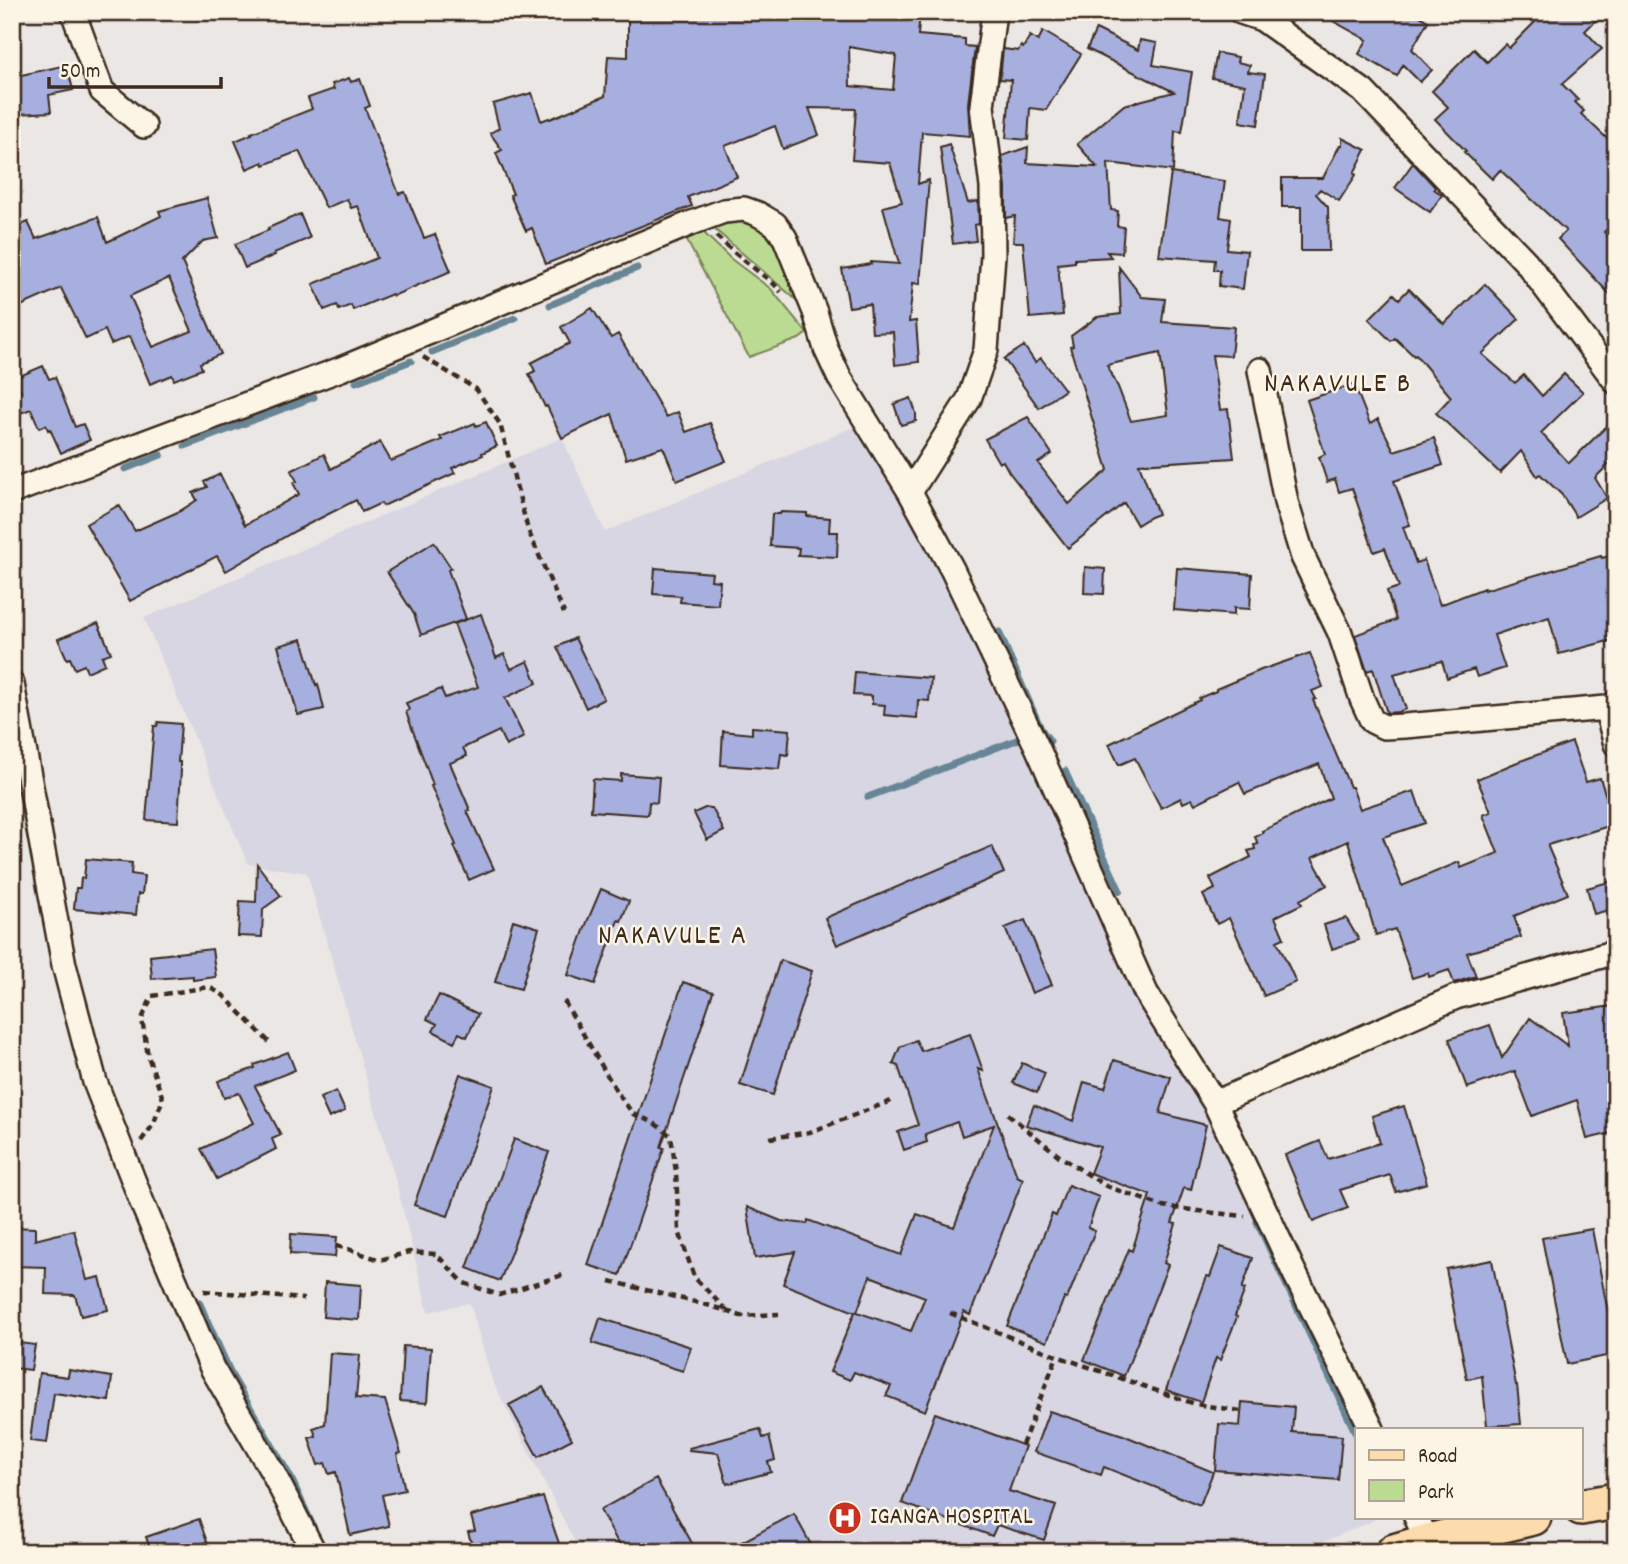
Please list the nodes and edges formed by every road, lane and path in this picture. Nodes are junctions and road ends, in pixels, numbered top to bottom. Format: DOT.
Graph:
graph roads {
  1 [pos="74,12"];
  2 [pos="994,12"];
  3 [pos="1256,15"];
  4 [pos="144,126"];
  5 [pos="689,224"];
  6 [pos="783,294"];
  7 [pos="400,345"];
  8 [pos="1260,370"];
  9 [pos="1616,382"];
  10 [pos="12,492"];
  11 [pos="910,492"];
  12 [pos="564,613"];
  13 [pos="12,684"];
  14 [pos="1611,706"];
  15 [pos="1616,744"];
  16 [pos="1616,952"];
  17 [pos="564,1001"];
  18 [pos="270,1043"];
  19 [pos="894,1100"];
  20 [pos="1215,1103"];
  21 [pos="1008,1114"];
  22 [pos="770,1138"];
  23 [pos="126,1161"];
  24 [pos="1267,1214"];
  25 [pos="336,1246"];
  26 [pos="563,1275"];
  27 [pos="610,1281"];
  28 [pos="178,1289"];
  29 [pos="304,1298"];
  30 [pos="727,1312"];
  31 [pos="950,1313"];
  32 [pos="779,1314"];
  33 [pos="1057,1356"];
  34 [pos="1241,1411"];
  35 [pos="1372,1428"];
  36 [pos="1022,1445"];
  37 [pos="1616,1501"];
  38 [pos="1582,1507"];
  39 [pos="1524,1518"];
  40 [pos="1422,1529"];
  41 [pos="314,1552"];
  42 [pos="1394,1552"];
  1 -- 4 [label="street"];
  2 -- 11 [label="street"];
  3 -- 9 [label="street"];
  5 -- 6 [label="path"];
  5 -- 7 [label="street"];
  5 -- 11 [label="street"];
  7 -- 10 [label="street"];
  7 -- 12 [label="path"];
  8 -- 14 [label="street"];
  11 -- 20 [label="street"];
  13 -- 23 [label="street"];
  14 -- 15 [label="street"];
  16 -- 20 [label="street"];
  17 -- 30 [label="path"];
  18 -- 23 [label="path"];
  19 -- 22 [label="path"];
  20 -- 24 [label="street"];
  21 -- 24 [label="path"];
  23 -- 28 [label="street"];
  24 -- 35 [label="street"];
  25 -- 26 [label="path"];
  27 -- 30 [label="path"];
  28 -- 29 [label="path"];
  28 -- 41 [label="street"];
  30 -- 32 [label="path"];
  31 -- 33 [label="path"];
  33 -- 34 [label="path"];
  33 -- 36 [label="path"];
  37 -- 38 [label="main road"];
  39 -- 40 [label="main road"];
  40 -- 42 [label="main road"];
}
